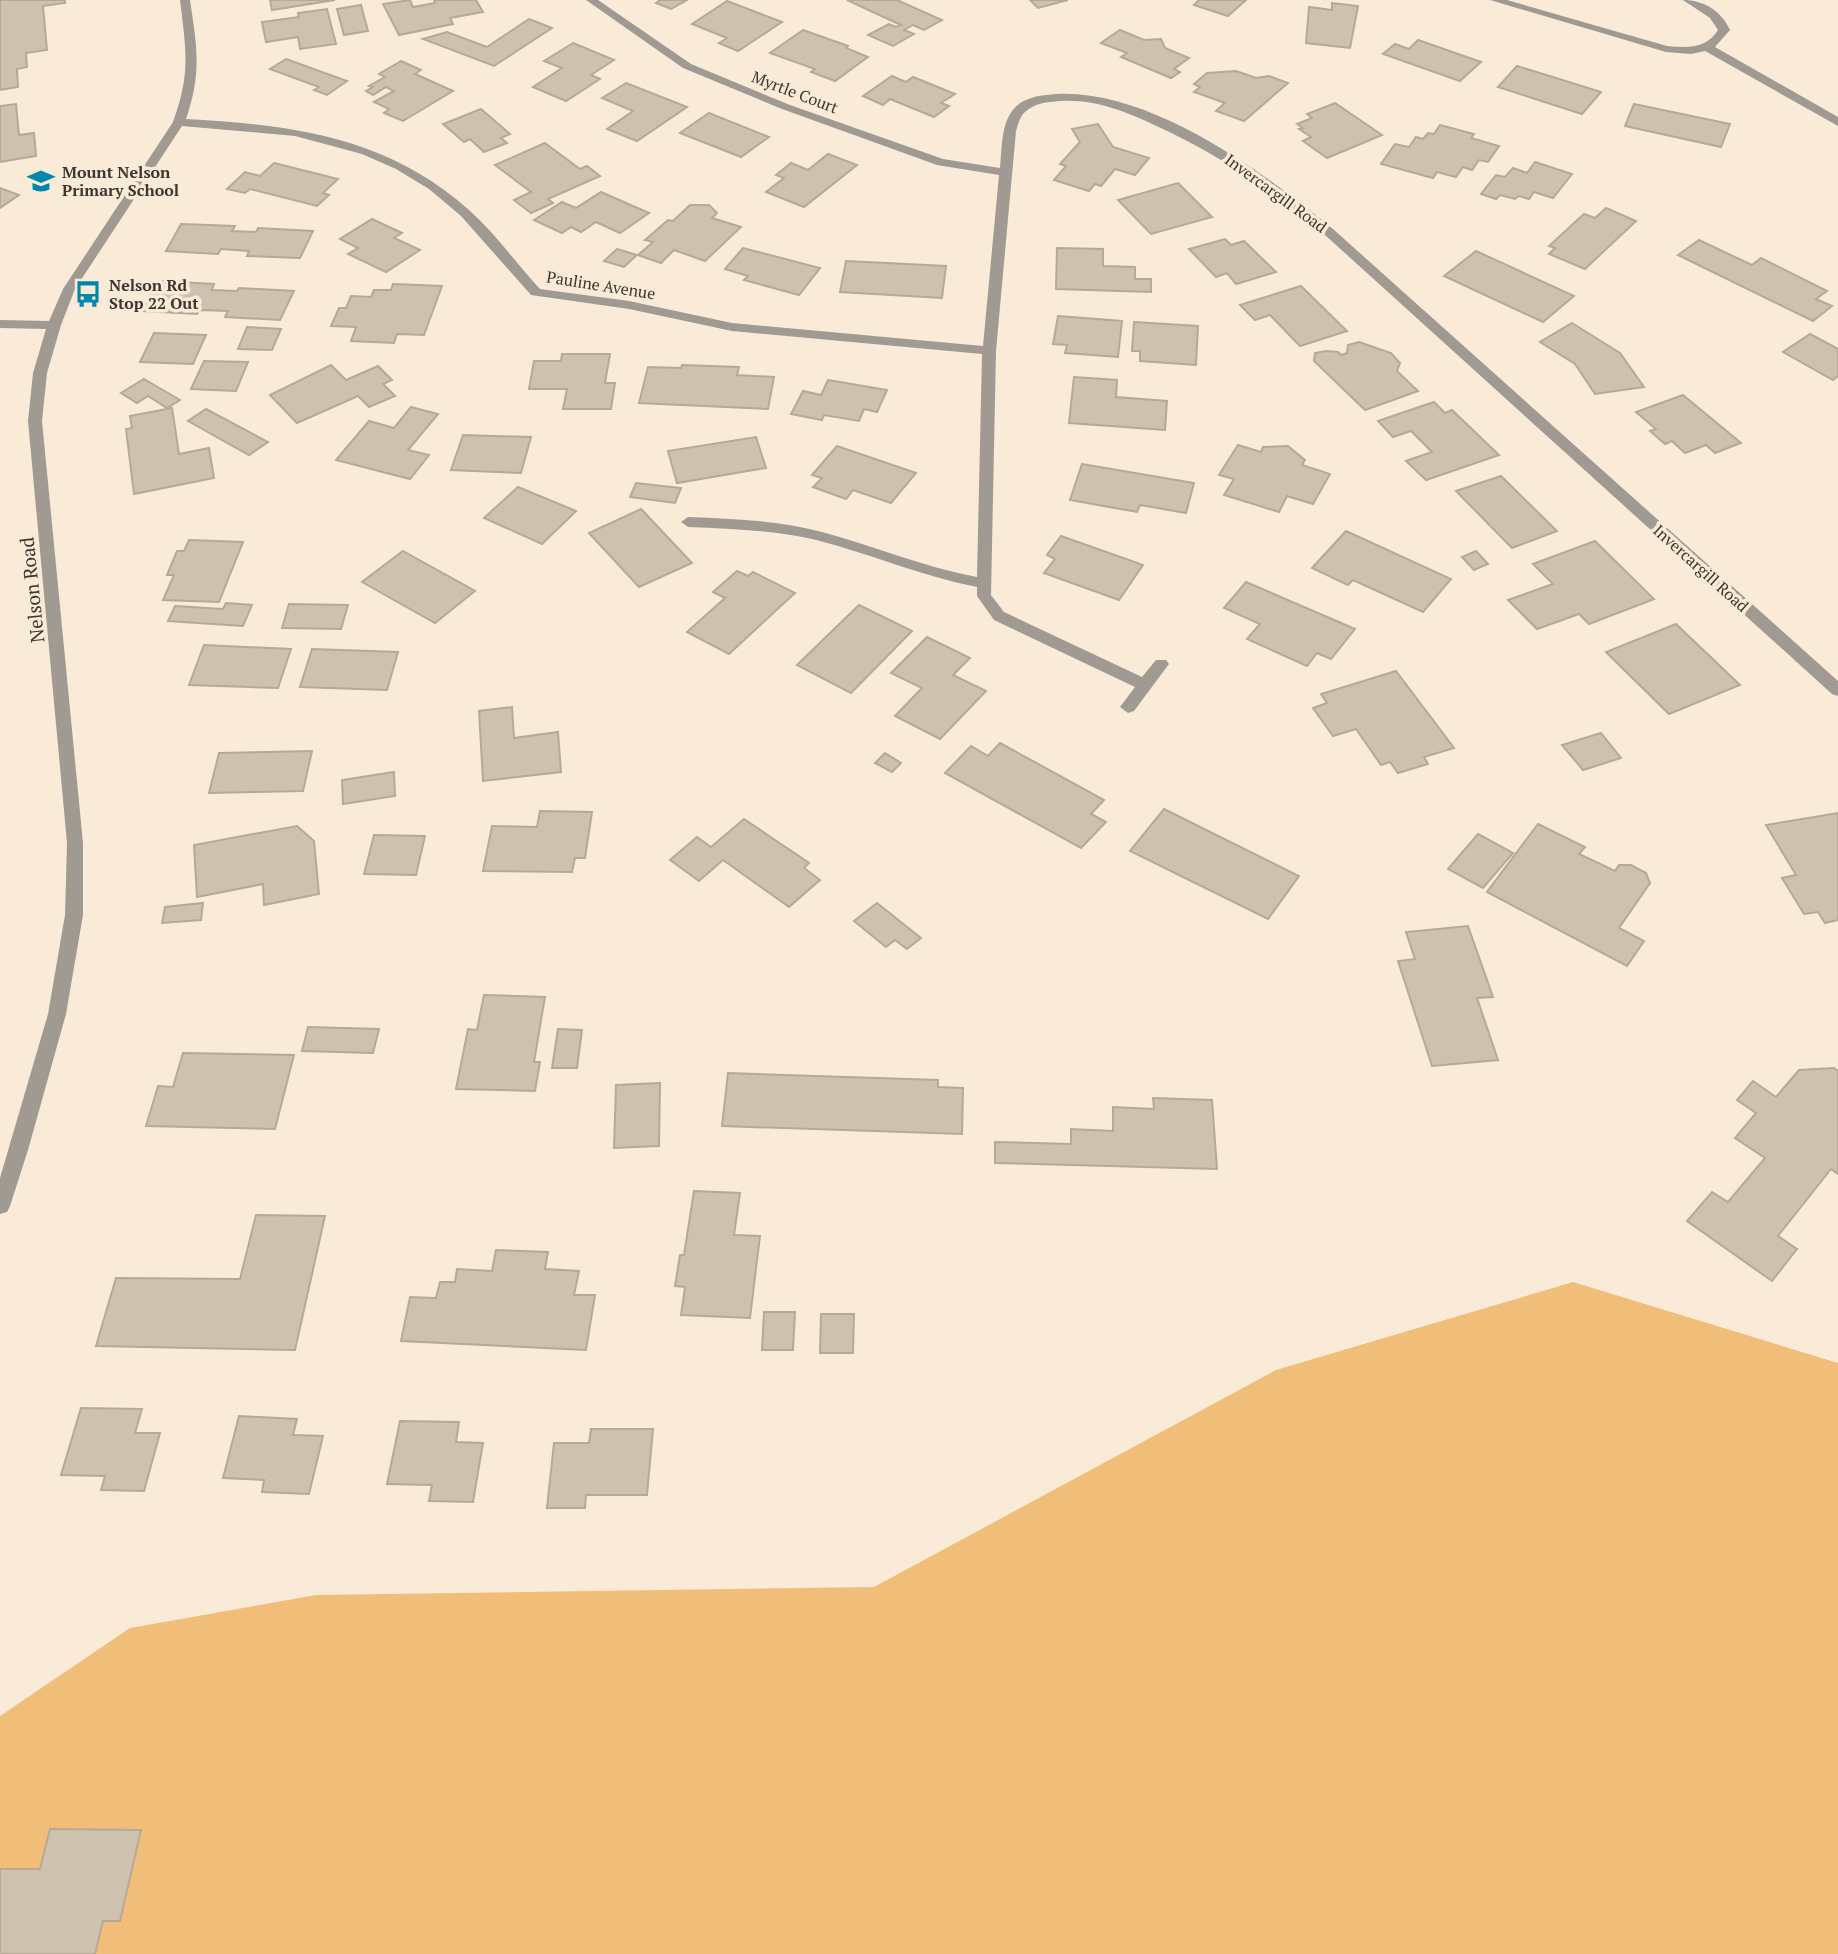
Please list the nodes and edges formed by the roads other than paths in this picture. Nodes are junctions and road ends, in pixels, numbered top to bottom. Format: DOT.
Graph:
graph roads {
  1 [pos="185,0"];
  2 [pos="591,0"];
  3 [pos="1494,0"];
  4 [pos="1688,0"];
  5 [pos="1708,48"];
  6 [pos="178,122"];
  7 [pos="1838,122"];
  8 [pos="1005,172"];
  9 [pos="0,324"];
  10 [pos="54,325"];
  11 [pos="989,351"];
  12 [pos="688,522"];
  13 [pos="984,583"];
  14 [pos="1161,664"];
  15 [pos="1145,685"];
  16 [pos="1838,690"];
  17 [pos="1128,707"];
  18 [pos="10,1151"];
  19 [pos="0,1206"];
  1 -- 6 [label="street, Nelson Road"];
  2 -- 8 [label="street, Myrtle Court"];
  3 -- 5 [label="street"];
  4 -- 5 [label="street"];
  5 -- 7 [label="street"];
  6 -- 10 [label="street, Nelson Road"];
  6 -- 11 [label="street, Pauline Avenue"];
  8 -- 11 [label="street, Invercargill Road"];
  8 -- 16 [label="street, Invercargill Road"];
  9 -- 10 [label="street"];
  10 -- 18 [label="street, Nelson Road"];
  11 -- 13 [label="street, Invercargill Road"];
  12 -- 13 [label="street"];
  13 -- 15 [label="street, Invercargill Road"];
  14 -- 15 [label="street"];
  15 -- 17 [label="street"];
  18 -- 19 [label="street, Nelson Road"];
}
